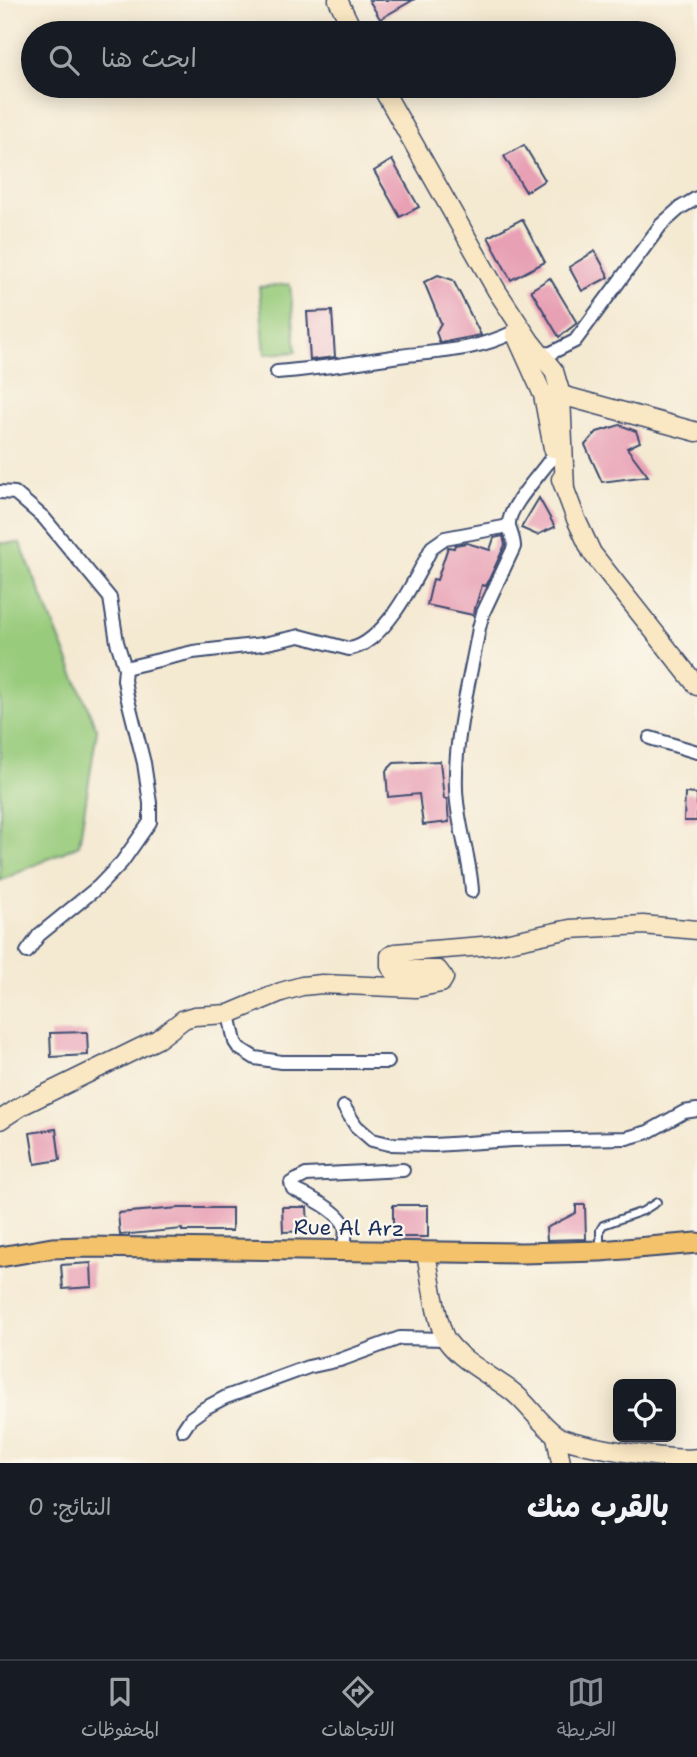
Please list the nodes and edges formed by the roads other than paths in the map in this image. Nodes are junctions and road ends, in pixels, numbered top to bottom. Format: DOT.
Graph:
graph roads {
  1 [pos="338,0"];
  2 [pos="348,21"];
  3 [pos="388,98"];
  4 [pos="697,198"];
  5 [pos="497,291"];
  6 [pos="514,332"];
  7 [pos="540,354"];
  8 [pos="277,372"];
  9 [pos="554,372"];
  10 [pos="534,374"];
  11 [pos="552,395"];
  12 [pos="678,426"];
  13 [pos="697,432"];
  14 [pos="554,454"];
  15 [pos="565,490"];
  16 [pos="0,492"];
  17 [pos="509,526"];
  18 [pos="125,668"];
  19 [pos="697,685"];
  20 [pos="650,738"];
  21 [pos="697,752"];
  22 [pos="472,891"];
  23 [pos="697,930"];
  24 [pos="27,952"];
  25 [pos="229,1014"];
  26 [pos="388,1062"];
  27 [pos="344,1107"];
  28 [pos="697,1111"];
  29 [pos="0,1120"];
  30 [pos="403,1170"];
  31 [pos="657,1202"];
  32 [pos="697,1243"];
  33 [pos="343,1251"];
  34 [pos="600,1251"];
  35 [pos="426,1253"];
  36 [pos="0,1257"];
  37 [pos="446,1339"];
  38 [pos="183,1430"];
  39 [pos="556,1436"];
  40 [pos="695,1460"];
  41 [pos="561,1463"];
  1 -- 2 [label="street"];
  3 -- 5 [label="street"];
  4 -- 7 [label="street"];
  5 -- 6 [label="street"];
  5 -- 7 [label="street"];
  6 -- 8 [label="street"];
  6 -- 10 [label="street"];
  7 -- 9 [label="street"];
  9 -- 10 [label="street"];
  9 -- 11 [label="street"];
  9 -- 12 [label="street"];
  10 -- 11 [label="street"];
  11 -- 12 [label="street"];
  11 -- 14 [label="street"];
  11 -- 15 [label="street"];
  12 -- 13 [label="street"];
  14 -- 15 [label="street"];
  14 -- 17 [label="street"];
  15 -- 19 [label="street"];
  16 -- 18 [label="street"];
  17 -- 18 [label="street"];
  17 -- 22 [label="street"];
  18 -- 24 [label="street"];
  20 -- 21 [label="street"];
  23 -- 25 [label="street"];
  25 -- 26 [label="street"];
  25 -- 29 [label="street"];
  27 -- 28 [label="street"];
  30 -- 33 [label="street"];
  31 -- 34 [label="lane"];
  32 -- 34 [label="main road, Rue Al Arz"];
  33 -- 35 [label="main road, Rue Al Arz"];
  33 -- 36 [label="main road, Rue Al Arz"];
  34 -- 35 [label="main road, Rue Al Arz"];
  35 -- 37 [label="street"];
  37 -- 38 [label="street"];
  37 -- 39 [label="street"];
  39 -- 40 [label="street"];
  39 -- 41 [label="street"];
}
